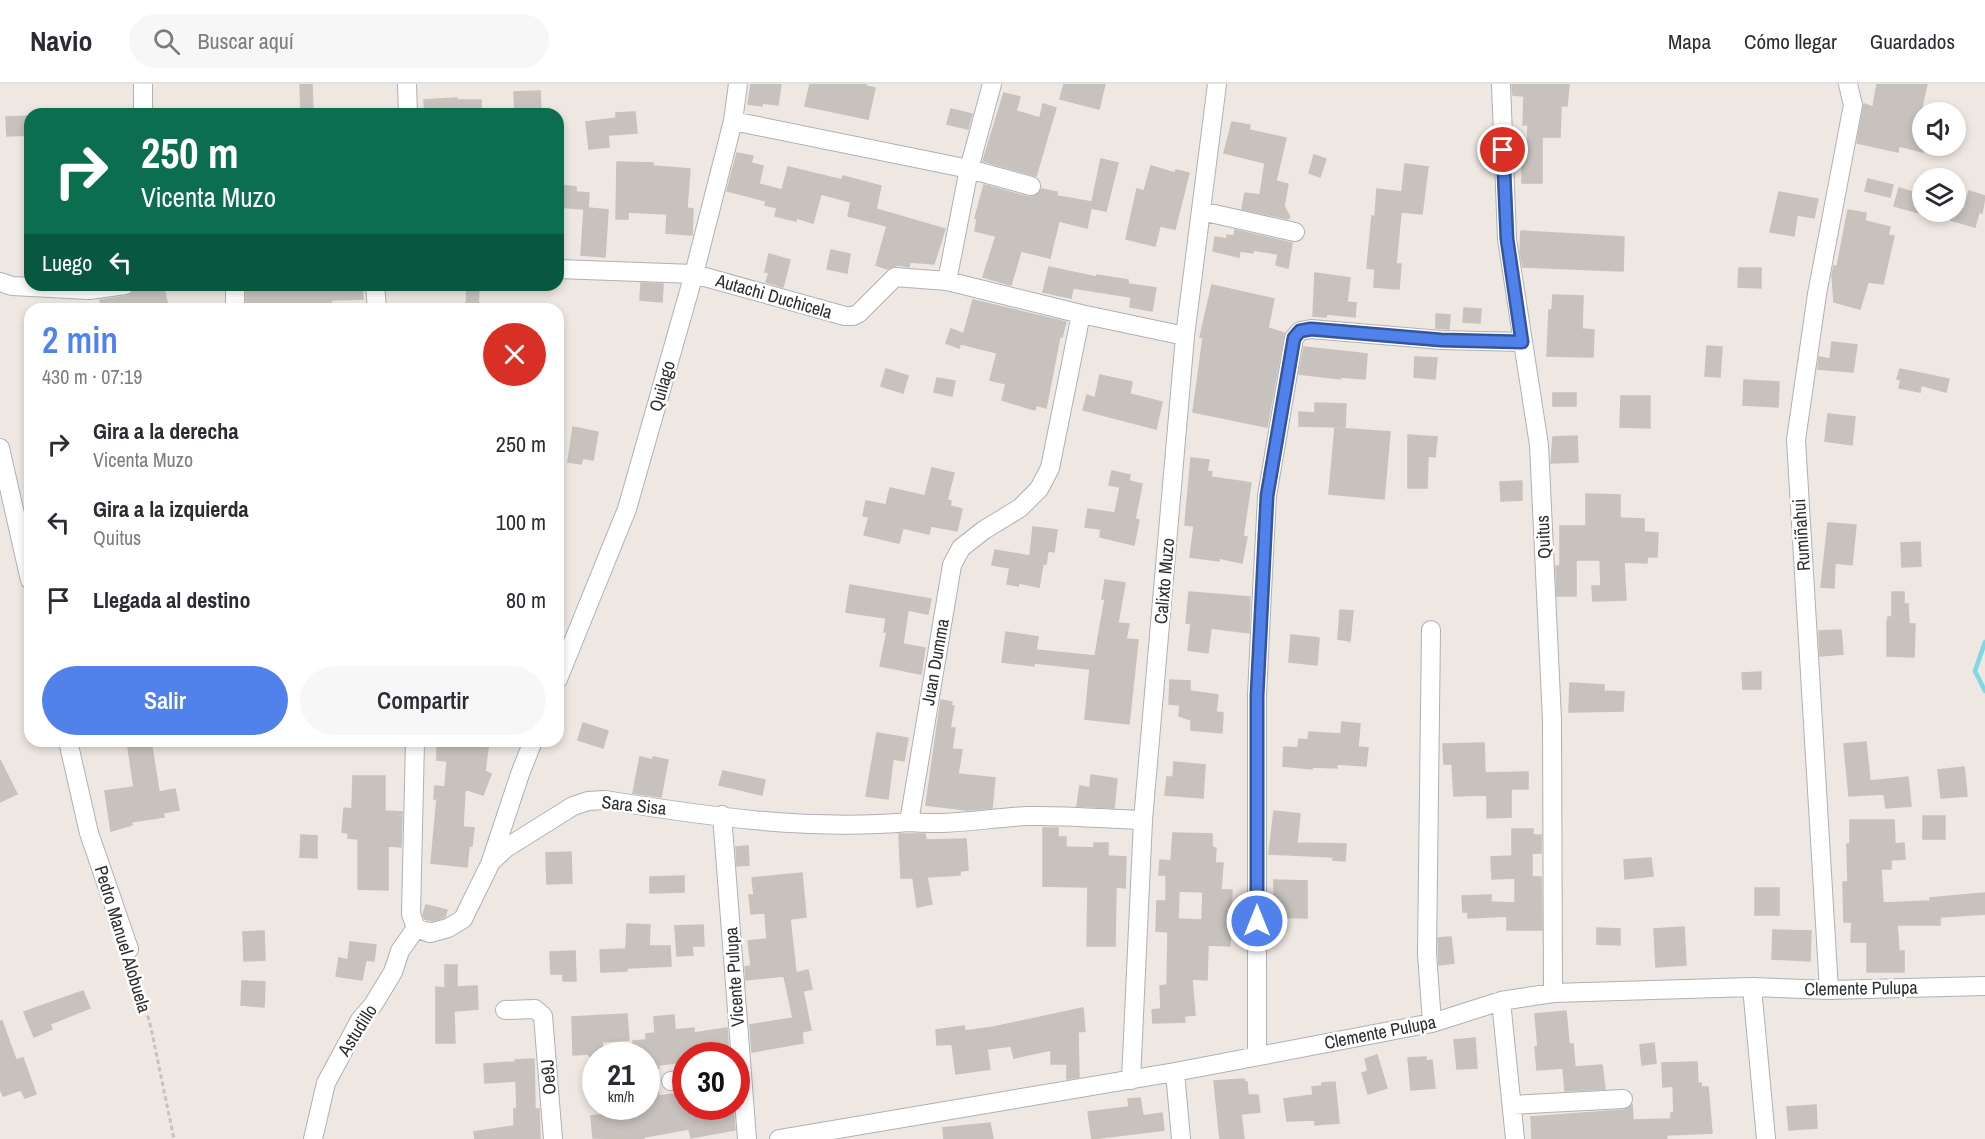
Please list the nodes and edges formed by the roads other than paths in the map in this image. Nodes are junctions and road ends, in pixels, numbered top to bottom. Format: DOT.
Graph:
graph roads {
  1 [pos="143,84"];
  2 [pos="407,84"];
  3 [pos="738,84"];
  4 [pos="992,84"];
  5 [pos="1217,84"];
  6 [pos="1501,84"];
  7 [pos="1848,84"];
  8 [pos="143,108"];
  9 [pos="408,108"];
  10 [pos="733,121"];
  11 [pos="969,169"];
  12 [pos="1030,186"];
  13 [pos="1201,211"];
  14 [pos="1295,232"];
  15 [pos="564,269"];
  16 [pos="694,274"];
  17 [pos="947,281"];
  18 [pos="0,282"];
  19 [pos="24,287"];
  20 [pos="1081,314"];
  21 [pos="1185,336"];
  22 [pos="1522,342"];
  23 [pos="0,448"];
  24 [pos="24,554"];
  25 [pos="1431,630"];
  26 [pos="564,664"];
  27 [pos="69,747"];
  28 [pos="416,747"];
  29 [pos="531,747"];
  30 [pos="722,816"];
  31 [pos="1143,820"];
  32 [pos="909,822"];
  33 [pos="490,862"];
  34 [pos="416,928"];
  35 [pos="129,949"];
  36 [pos="1985,986"];
  37 [pos="1752,987"];
  38 [pos="1829,990"];
  39 [pos="1553,993"];
  40 [pos="1501,1001"];
  41 [pos="506,1010"];
  42 [pos="1432,1023"];
  43 [pos="737,1042"];
  44 [pos="1257,1056"];
  45 [pos="1175,1072"];
  46 [pos="1131,1080"];
  47 [pos="1623,1099"];
  48 [pos="1512,1105"];
  49 [pos="745,1120"];
  50 [pos="824,1135"];
  51 [pos="313,1139"];
  52 [pos="553,1139"];
  53 [pos="747,1139"];
  54 [pos="779,1139"];
  55 [pos="1181,1139"];
  56 [pos="1515,1139"];
  57 [pos="1766,1139"];
  1 -- 8 [label="street"];
  2 -- 9 [label="street"];
  3 -- 10 [label="street, Quilago"];
  4 -- 11 [label="street"];
  5 -- 13 [label="street, Calixto Muzo"];
  6 -- 22 [label="street, Quitus"];
  7 -- 38 [label="street, Rumiñahui"];
  10 -- 11 [label="street"];
  10 -- 16 [label="street, Quilago"];
  11 -- 12 [label="street"];
  11 -- 17 [label="street"];
  13 -- 14 [label="street"];
  13 -- 21 [label="street, Calixto Muzo"];
  15 -- 16 [label="street, Autachi Duchicela"];
  16 -- 17 [label="street, Autachi Duchicela"];
  16 -- 26 [label="street, Quilago"];
  17 -- 20 [label="street, Autachi Duchicela"];
  18 -- 19 [label="street"];
  20 -- 21 [label="street, Autachi Duchicela"];
  20 -- 32 [label="street, Juan Dumma"];
  21 -- 31 [label="street, Calixto Muzo"];
  22 -- 39 [label="street, Quitus"];
  22 -- 44 [label="street"];
  23 -- 24 [label="street"];
  25 -- 42 [label="street"];
  27 -- 35 [label="street, Pedro Manuel Alobuela"];
  28 -- 34 [label="street"];
  29 -- 33 [label="street"];
  30 -- 32 [label="street, Sara Sisa"];
  30 -- 33 [label="street, Sara Sisa"];
  30 -- 43 [label="street, Vicente Pulupa"];
  31 -- 32 [label="street"];
  31 -- 46 [label="street, Calixto Muzo"];
  33 -- 34 [label="street, Sara Sisa"];
  34 -- 51 [label="street, Astudillo"];
  36 -- 38 [label="street, Clemente Pulupa"];
  37 -- 38 [label="street, Clemente Pulupa"];
  37 -- 39 [label="street, Clemente Pulupa"];
  37 -- 57 [label="street"];
  39 -- 40 [label="street, Clemente Pulupa"];
  40 -- 42 [label="street, Clemente Pulupa"];
  40 -- 48 [label="street"];
  41 -- 52 [label="street, Oe9J"];
  42 -- 44 [label="street, Clemente Pulupa"];
  44 -- 45 [label="street, Clemente Pulupa"];
  45 -- 46 [label="street, Clemente Pulupa"];
  45 -- 55 [label="street"];
  46 -- 50 [label="street, Clemente Pulupa"];
  47 -- 48 [label="street"];
  48 -- 56 [label="street"];
  49 -- 53 [label="street, Vicente Pulupa"];
  50 -- 54 [label="street, Clemente Pulupa"];
}
